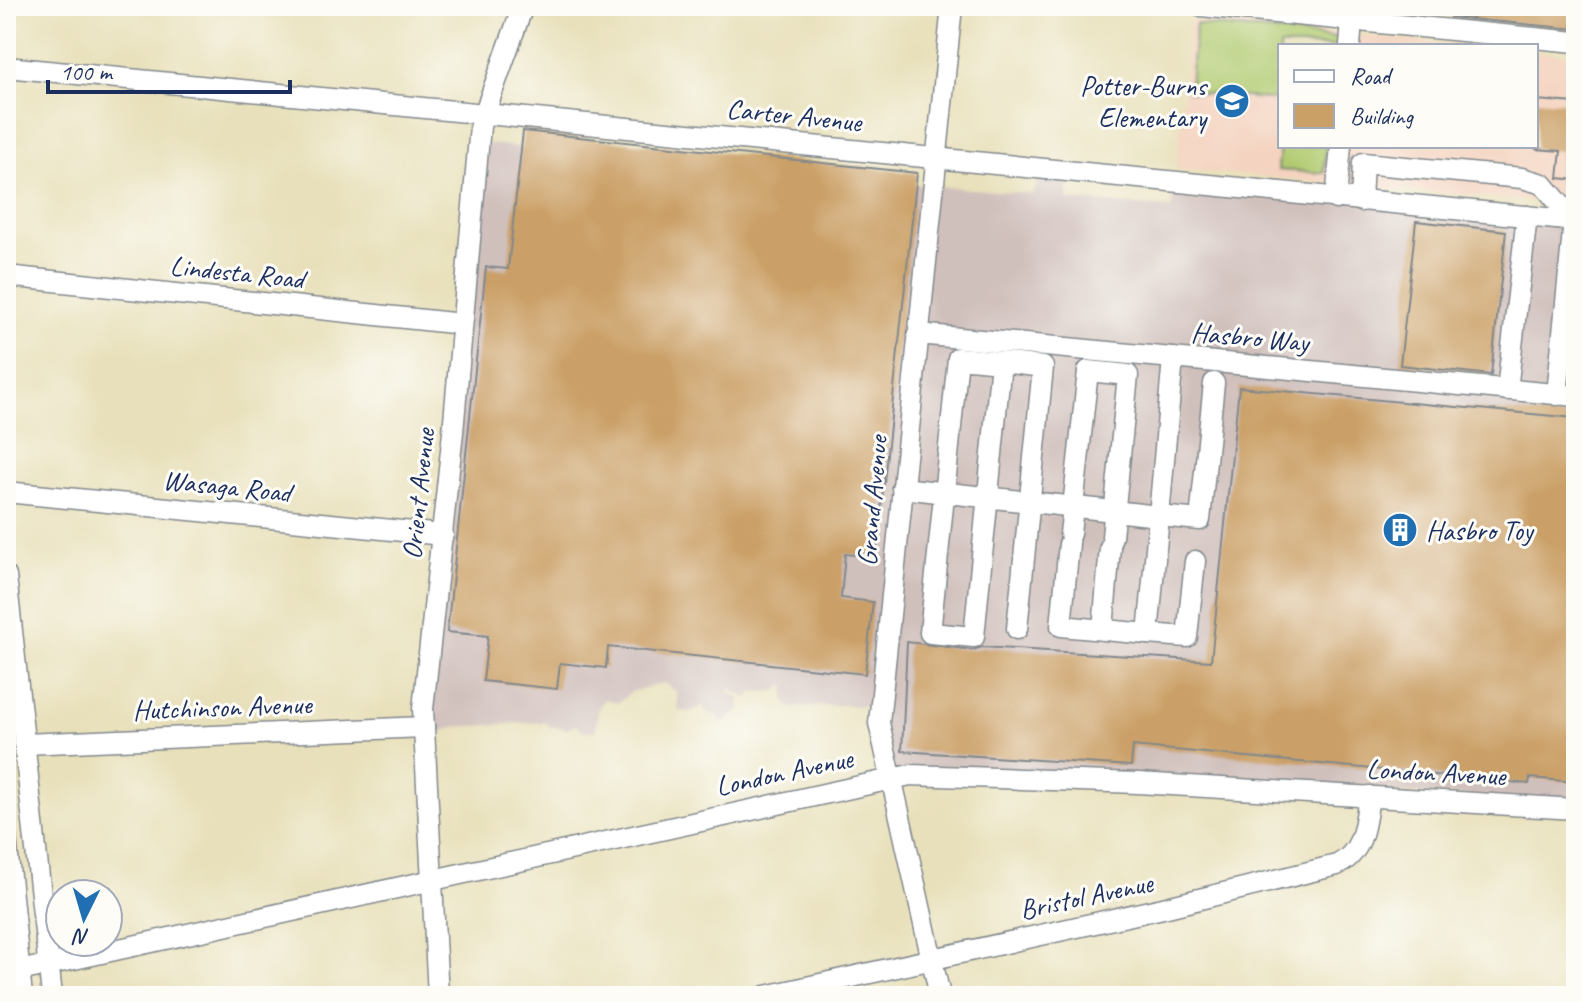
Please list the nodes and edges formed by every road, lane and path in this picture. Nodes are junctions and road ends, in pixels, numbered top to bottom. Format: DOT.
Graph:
graph roads {
  1 [pos="523,6"];
  2 [pos="952,6"];
  3 [pos="1201,6"];
  4 [pos="1352,21"];
  5 [pos="1576,42"];
  6 [pos="1350,44"];
  7 [pos="6,67"];
  8 [pos="484,113"];
  9 [pos="1341,148"];
  10 [pos="935,157"];
  11 [pos="1336,199"];
  12 [pos="1361,201"];
  13 [pos="1527,216"];
  14 [pos="1575,221"];
  15 [pos="6,276"];
  16 [pos="462,324"];
  17 [pos="918,334"];
  18 [pos="1173,358"];
  19 [pos="1001,362"];
  20 [pos="1214,383"];
  21 [pos="1507,390"];
  22 [pos="1567,396"];
  23 [pos="902,488"];
  24 [pos="6,492"];
  25 [pos="945,493"];
  26 [pos="986,498"];
  27 [pos="1029,503"];
  28 [pos="1072,508"];
  29 [pos="1114,512"];
  30 [pos="1159,516"];
  31 [pos="443,535"];
  32 [pos="1195,561"];
  33 [pos="6,576"];
  34 [pos="1017,629"];
  35 [pos="1103,629"];
  36 [pos="1148,634"];
  37 [pos="424,727"];
  38 [pos="24,744"];
  39 [pos="891,777"];
  40 [pos="1369,796"];
  41 [pos="1576,809"];
  42 [pos="6,837"];
  43 [pos="431,879"];
  44 [pos="932,959"];
  45 [pos="49,965"];
  46 [pos="12,973"];
  47 [pos="22,996"];
  48 [pos="52,996"];
  49 [pos="438,996"];
  50 [pos="766,996"];
  51 [pos="940,996"];
  1 -- 8 [label="street, Orient Avenue"];
  2 -- 10 [label="street, Grand Avenue"];
  3 -- 4 [label="street"];
  4 -- 5 [label="street"];
  4 -- 6 [label="street"];
  7 -- 8 [label="street, Carter Avenue"];
  8 -- 10 [label="street, Carter Avenue"];
  8 -- 16 [label="street, Orient Avenue"];
  9 -- 11 [label="street"];
  10 -- 11 [label="street, Carter Avenue"];
  10 -- 17 [label="street, Grand Avenue"];
  11 -- 12 [label="street, Carter Avenue"];
  12 -- 13 [label="street, Carter Avenue"];
  12 -- 14 [label="street"];
  13 -- 14 [label="street, Carter Avenue"];
  13 -- 21 [label="street"];
  14 -- 22 [label="street"];
  15 -- 16 [label="street, Lindesta Road"];
  16 -- 31 [label="street, Orient Avenue"];
  17 -- 18 [label="street, Hasbro Way"];
  17 -- 23 [label="street, Grand Avenue"];
  18 -- 21 [label="street, Hasbro Way"];
  18 -- 30 [label="street"];
  19 -- 25 [label="street"];
  19 -- 26 [label="street"];
  19 -- 27 [label="street"];
  20 -- 30 [label="street"];
  21 -- 22 [label="street, Hasbro Way"];
  23 -- 25 [label="street"];
  23 -- 39 [label="street, Grand Avenue"];
  24 -- 31 [label="street, Wasaga Road"];
  25 -- 26 [label="street"];
  25 -- 26 [label="street"];
  26 -- 27 [label="street"];
  27 -- 28 [label="street"];
  27 -- 34 [label="street"];
  28 -- 29 [label="street"];
  28 -- 29 [label="street"];
  28 -- 35 [label="street"];
  29 -- 30 [label="street"];
  29 -- 35 [label="street"];
  30 -- 36 [label="street"];
  31 -- 37 [label="street, Orient Avenue"];
  32 -- 36 [label="street"];
  33 -- 38 [label="street"];
  35 -- 36 [label="street"];
  37 -- 38 [label="street, Hutchinson Avenue"];
  37 -- 43 [label="street, Orient Avenue"];
  38 -- 45 [label="street"];
  39 -- 40 [label="street, London Avenue"];
  39 -- 43 [label="street, London Avenue"];
  39 -- 44 [label="street, Grand Avenue"];
  40 -- 41 [label="street, London Avenue"];
  40 -- 44 [label="street, Bristol Avenue"];
  42 -- 46 [label="street"];
  43 -- 45 [label="street, London Avenue"];
  43 -- 49 [label="street, Orient Avenue"];
  44 -- 50 [label="street, Bristol Avenue"];
  44 -- 51 [label="street, Grand Avenue"];
  45 -- 46 [label="street, London Avenue"];
  45 -- 48 [label="street"];
  46 -- 47 [label="street"];
}
